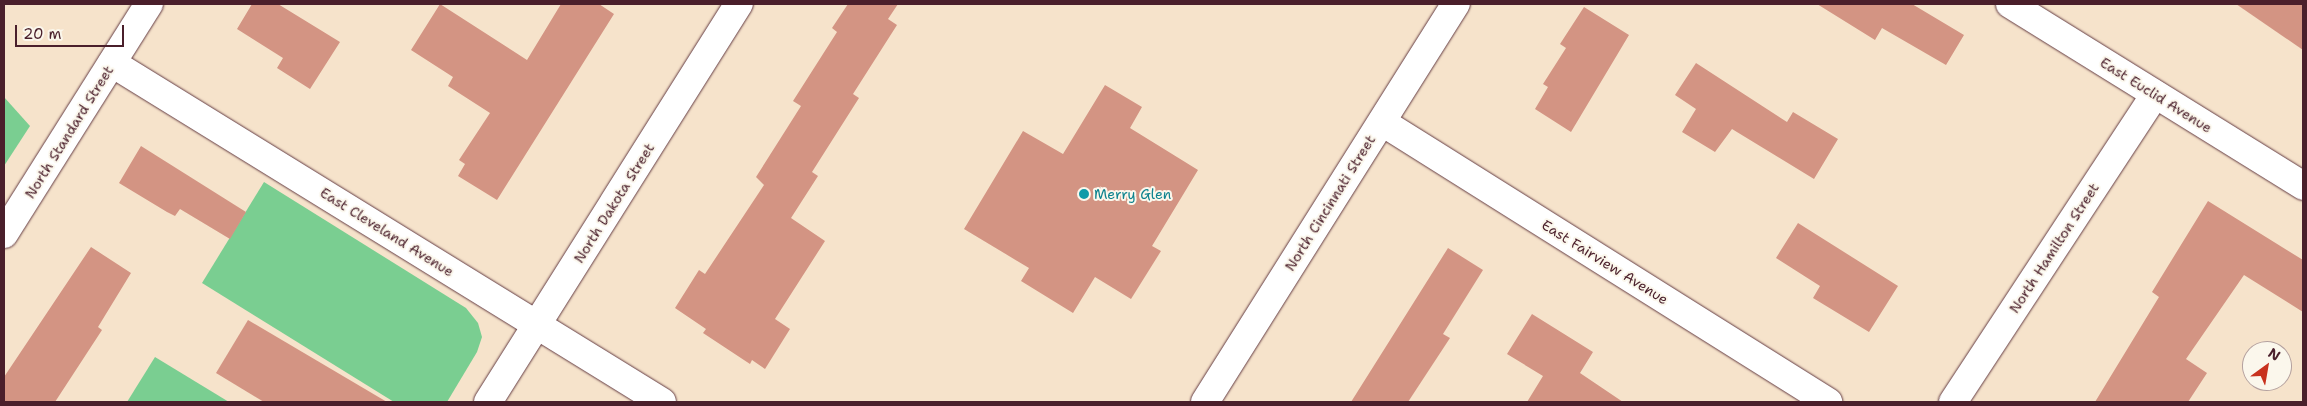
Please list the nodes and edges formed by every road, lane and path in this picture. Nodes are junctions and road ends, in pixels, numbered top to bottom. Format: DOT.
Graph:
graph roads {
  1 [pos="149,4"];
  2 [pos="738,4"];
  3 [pos="1456,4"];
  4 [pos="2010,4"];
  5 [pos="112,63"];
  6 [pos="2155,94"];
  7 [pos="1382,122"];
  8 [pos="2303,186"];
  9 [pos="4,234"];
  10 [pos="538,325"];
  11 [pos="488,402"];
  12 [pos="662,402"];
  13 [pos="1205,402"];
  14 [pos="1828,402"];
  15 [pos="1953,402"];
  1 -- 5 [label="street, North Standard Street"];
  2 -- 10 [label="street, North Dakota Street"];
  3 -- 7 [label="street, North Cincinnati Street"];
  4 -- 6 [label="street, East Euclid Avenue"];
  5 -- 9 [label="street, North Standard Street"];
  5 -- 10 [label="street, East Cleveland Avenue"];
  6 -- 8 [label="street, East Euclid Avenue"];
  6 -- 15 [label="street, North Hamilton Street"];
  7 -- 13 [label="street, North Cincinnati Street"];
  7 -- 14 [label="street, East Fairview Avenue"];
  10 -- 11 [label="street, North Dakota Street"];
  10 -- 12 [label="street, East Cleveland Avenue"];
}
